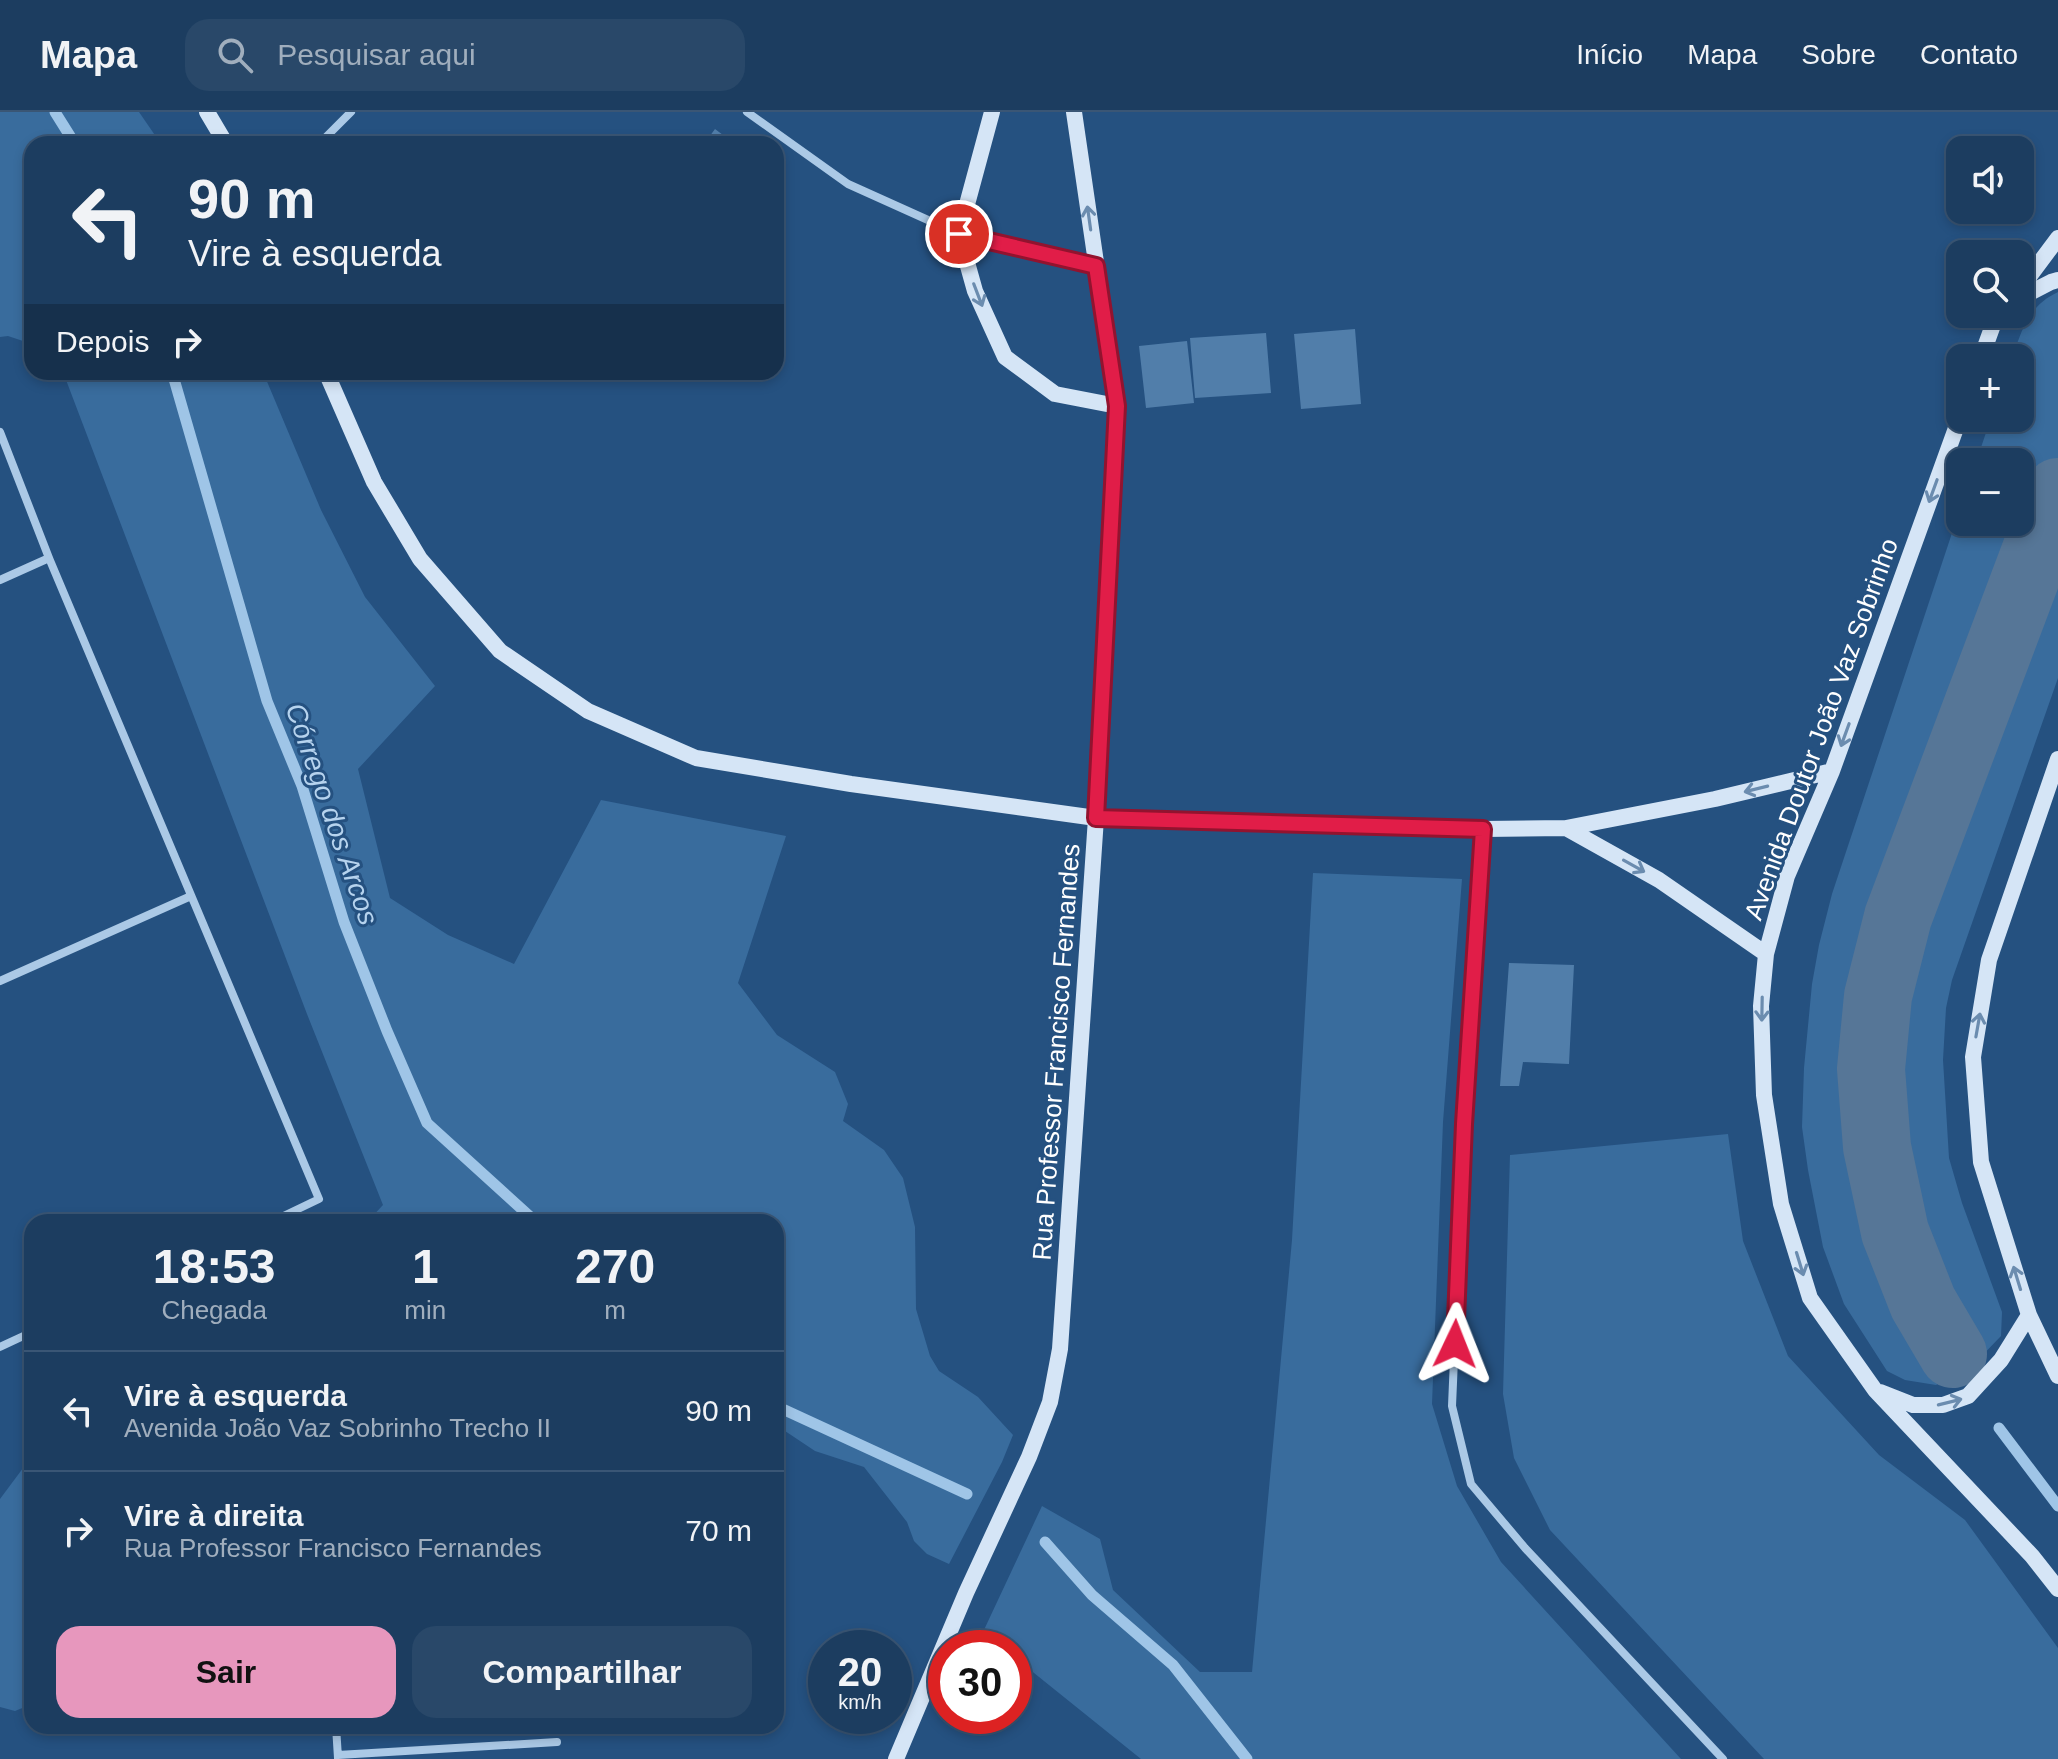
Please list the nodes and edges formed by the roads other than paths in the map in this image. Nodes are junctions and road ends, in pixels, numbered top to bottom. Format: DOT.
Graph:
graph roads {
  1 [pos="207,112"];
  2 [pos="351,112"];
  3 [pos="747,112"];
  4 [pos="992,112"];
  5 [pos="1074,112"];
  6 [pos="221,136"];
  7 [pos="327,136"];
  8 [pos="781,136"];
  9 [pos="784,138"];
  10 [pos="959,234"];
  11 [pos="2058,238"];
  12 [pos="1096,266"];
  13 [pos="2034,270"];
  14 [pos="2058,280"];
  15 [pos="2034,291"];
  16 [pos="329,380"];
  17 [pos="1117,406"];
  18 [pos="0,432"];
  19 [pos="1955,432"];
  20 [pos="49,558"];
  21 [pos="0,580"];
  22 [pos="2058,759"];
  23 [pos="1832,771"];
  24 [pos="1096,818"];
  25 [pos="1566,828"];
  26 [pos="1483,829"];
  27 [pos="191,896"];
  28 [pos="1766,954"];
  29 [pos="0,981"];
  30 [pos="288,1214"];
  31 [pos="2029,1315"];
  32 [pos="24,1336"];
  33 [pos="0,1347"];
  34 [pos="2058,1376"];
  35 [pos="1875,1390"];
  36 [pos="2058,1589"];
  37 [pos="337,1734"];
  38 [pos="557,1742"];
  39 [pos="338,1757"];
  40 [pos="896,1759"];
  41 [pos="1723,1759"];
  1 -- 6 [label="street"];
  2 -- 7 [label="street"];
  3 -- 8 [label="street"];
  4 -- 10 [label="street"];
  12 -- 5 [label="street, Rua Professor Francisco Fernandes, one-way"];
  9 -- 10 [label="street"];
  10 -- 12 [label="street"];
  10 -- 17 [label="street, one-way"];
  11 -- 13 [label="street"];
  12 -- 17 [label="street, Rua Professor Francisco Fernandes"];
  14 -- 15 [label="street"];
  16 -- 24 [label="street"];
  17 -- 24 [label="street, Rua Professor Francisco Fernandes"];
  18 -- 20 [label="street"];
  19 -- 23 [label="street, Avenida Doutor João Vaz Sobrinho, one-way"];
  20 -- 21 [label="street"];
  20 -- 27 [label="street"];
  31 -- 22 [label="street, one-way"];
  23 -- 25 [label="street, one-way"];
  23 -- 28 [label="street, Avenida Doutor João Vaz Sobrinho"];
  24 -- 26 [label="street"];
  24 -- 40 [label="street, Rua Professor Francisco Fernandes"];
  25 -- 26 [label="street"];
  25 -- 28 [label="street, one-way"];
  26 -- 41 [label="street"];
  27 -- 29 [label="street"];
  27 -- 30 [label="street"];
  28 -- 35 [label="street, Avenida Doutor João Vaz Sobrinho, one-way"];
  31 -- 34 [label="street"];
  35 -- 31 [label="street, one-way"];
  32 -- 33 [label="street"];
  35 -- 36 [label="street, Avenida Doutor João Vaz Sobrinho"];
  37 -- 39 [label="street"];
  38 -- 39 [label="street"];
}
